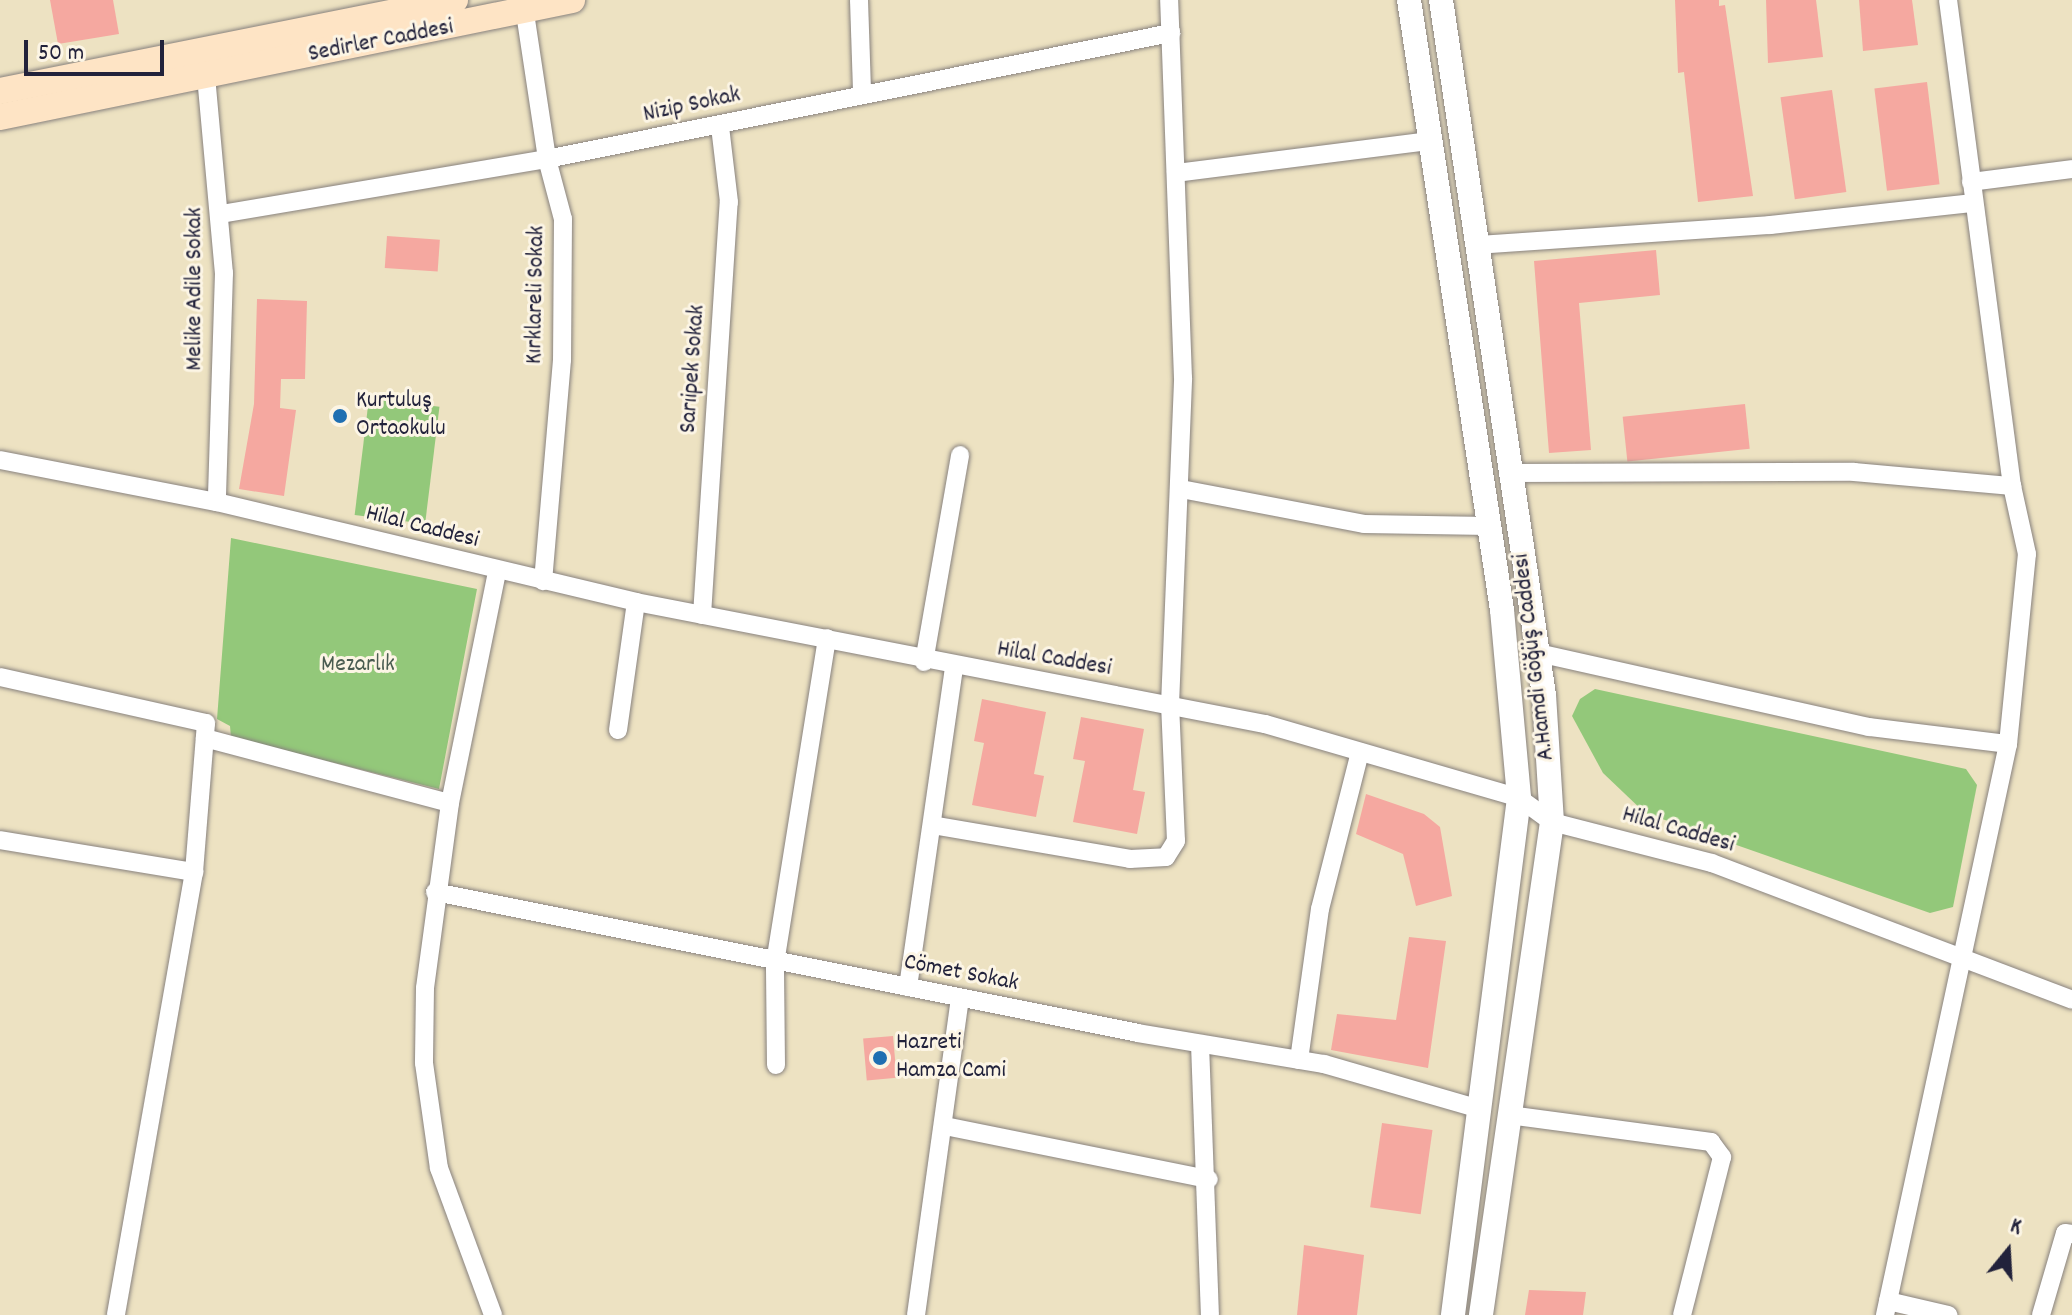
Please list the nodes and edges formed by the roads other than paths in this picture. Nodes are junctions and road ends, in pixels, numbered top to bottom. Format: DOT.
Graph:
graph roads {
  1 [pos="455,0"];
  2 [pos="572,0"];
  3 [pos="859,0"];
  4 [pos="1169,0"];
  5 [pos="1409,0"];
  6 [pos="1441,0"];
  7 [pos="1948,0"];
  8 [pos="413,5"];
  9 [pos="525,13"];
  10 [pos="1171,33"];
  11 [pos="206,76"];
  12 [pos="0,91"];
  13 [pos="862,92"];
  14 [pos="0,117"];
  15 [pos="720,126"];
  16 [pos="1431,141"];
  17 [pos="547,159"];
  18 [pos="2072,169"];
  19 [pos="1176,173"];
  20 [pos="1971,182"];
  21 [pos="1974,203"];
  22 [pos="221,214"];
  23 [pos="1477,245"];
  24 [pos="960,455"];
  25 [pos="0,460"];
  26 [pos="1511,473"];
  27 [pos="2012,486"];
  28 [pos="1181,489"];
  29 [pos="217,502"];
  30 [pos="1489,526"];
  31 [pos="497,571"];
  32 [pos="543,581"];
  33 [pos="636,602"];
  34 [pos="702,615"];
  35 [pos="827,638"];
  36 [pos="1538,653"];
  37 [pos="924,662"];
  38 [pos="954,667"];
  39 [pos="0,677"];
  40 [pos="1170,705"];
  41 [pos="618,730"];
  42 [pos="205,738"];
  43 [pos="2008,744"];
  44 [pos="1360,752"];
  45 [pos="1519,798"];
  46 [pos="450,803"];
  47 [pos="1552,822"];
  48 [pos="932,825"];
  49 [pos="0,840"];
  50 [pos="194,872"];
  51 [pos="435,892"];
  52 [pos="1964,956"];
  53 [pos="775,963"];
  54 [pos="908,987"];
  55 [pos="960,998"];
  56 [pos="2072,1000"];
  57 [pos="1200,1044"];
  58 [pos="1299,1060"];
  59 [pos="776,1065"];
  60 [pos="1476,1108"];
  61 [pos="1509,1115"];
  62 [pos="945,1126"];
  63 [pos="1209,1179"];
  64 [pos="2072,1234"];
  65 [pos="1887,1308"];
  66 [pos="116,1315"];
  67 [pos="493,1315"];
  68 [pos="916,1315"];
  69 [pos="1210,1315"];
  70 [pos="1453,1315"];
  71 [pos="1481,1315"];
  72 [pos="1682,1315"];
  73 [pos="1948,1315"];
  74 [pos="2041,1315"];
  1 -- 8 [label="main road, Sedirler Caddesi"];
  2 -- 9 [label="main road, Sedirler Caddesi"];
  3 -- 13 [label="street"];
  4 -- 10 [label="street"];
  5 -- 16 [label="street, A.Hamdi Göğüş Caddesi"];
  6 -- 23 [label="street, A.Hamdi Göğüş Caddesi"];
  7 -- 20 [label="street"];
  8 -- 12 [label="main road, Sedirler Caddesi"];
  9 -- 11 [label="main road, Sedirler Caddesi"];
  9 -- 17 [label="street, Kırklareli Sokak"];
  10 -- 13 [label="street, Nizip Sokak"];
  10 -- 19 [label="street"];
  11 -- 14 [label="main road, Sedirler Caddesi"];
  11 -- 22 [label="street, Melike Adile Sokak"];
  13 -- 15 [label="street, Nizip Sokak"];
  15 -- 17 [label="street, Nizip Sokak"];
  15 -- 34 [label="street, Sarıipek Sokak"];
  16 -- 19 [label="street"];
  16 -- 30 [label="street, A.Hamdi Göğüş Caddesi"];
  17 -- 22 [label="street, Nizip Sokak"];
  17 -- 32 [label="street, Kırklareli Sokak"];
  18 -- 20 [label="street"];
  19 -- 28 [label="street"];
  20 -- 21 [label="street"];
  21 -- 23 [label="street"];
  21 -- 27 [label="street"];
  22 -- 29 [label="street, Melike Adile Sokak"];
  23 -- 26 [label="street, A.Hamdi Göğüş Caddesi"];
  24 -- 37 [label="street"];
  25 -- 29 [label="street, Hilal Caddesi"];
  26 -- 27 [label="street"];
  26 -- 36 [label="street, A.Hamdi Göğüş Caddesi"];
  27 -- 43 [label="street"];
  28 -- 30 [label="street"];
  28 -- 40 [label="street"];
  29 -- 31 [label="street, Hilal Caddesi"];
  30 -- 45 [label="street, A.Hamdi Göğüş Caddesi"];
  31 -- 32 [label="street, Hilal Caddesi"];
  31 -- 46 [label="street"];
  32 -- 33 [label="street, Hilal Caddesi"];
  33 -- 34 [label="street, Hilal Caddesi"];
  33 -- 41 [label="street"];
  34 -- 35 [label="street, Hilal Caddesi"];
  35 -- 37 [label="street, Hilal Caddesi"];
  35 -- 53 [label="street"];
  36 -- 43 [label="street"];
  36 -- 47 [label="street, A.Hamdi Göğüş Caddesi"];
  37 -- 38 [label="street, Hilal Caddesi"];
  38 -- 40 [label="street, Hilal Caddesi"];
  38 -- 48 [label="street"];
  39 -- 42 [label="street"];
  40 -- 44 [label="street, Hilal Caddesi"];
  40 -- 48 [label="street"];
  42 -- 46 [label="street"];
  42 -- 50 [label="street"];
  43 -- 52 [label="street"];
  44 -- 45 [label="street, Hilal Caddesi"];
  44 -- 58 [label="street"];
  45 -- 47 [label="street, Hilal Caddesi"];
  45 -- 60 [label="street, A.Hamdi Göğüş Caddesi"];
  46 -- 51 [label="street"];
  47 -- 52 [label="street, Hilal Caddesi"];
  47 -- 61 [label="street, A.Hamdi Göğüş Caddesi"];
  48 -- 54 [label="street"];
  49 -- 50 [label="street"];
  50 -- 66 [label="street"];
  51 -- 53 [label="street, Cömet Sokak"];
  51 -- 67 [label="street"];
  52 -- 56 [label="street, Hilal Caddesi"];
  52 -- 65 [label="street"];
  53 -- 54 [label="street, Cömet Sokak"];
  53 -- 59 [label="street"];
  54 -- 55 [label="street, Cömet Sokak"];
  55 -- 57 [label="street, Cömet Sokak"];
  55 -- 62 [label="street"];
  57 -- 58 [label="street, Cömet Sokak"];
  57 -- 63 [label="street"];
  58 -- 60 [label="street, Cömet Sokak"];
  60 -- 70 [label="street, A.Hamdi Göğüş Caddesi"];
  61 -- 71 [label="street, A.Hamdi Göğüş Caddesi"];
  61 -- 72 [label="street"];
  62 -- 63 [label="street"];
  62 -- 68 [label="street"];
  63 -- 69 [label="street"];
  64 -- 74 [label="street"];
  65 -- 73 [label="street"];
}
